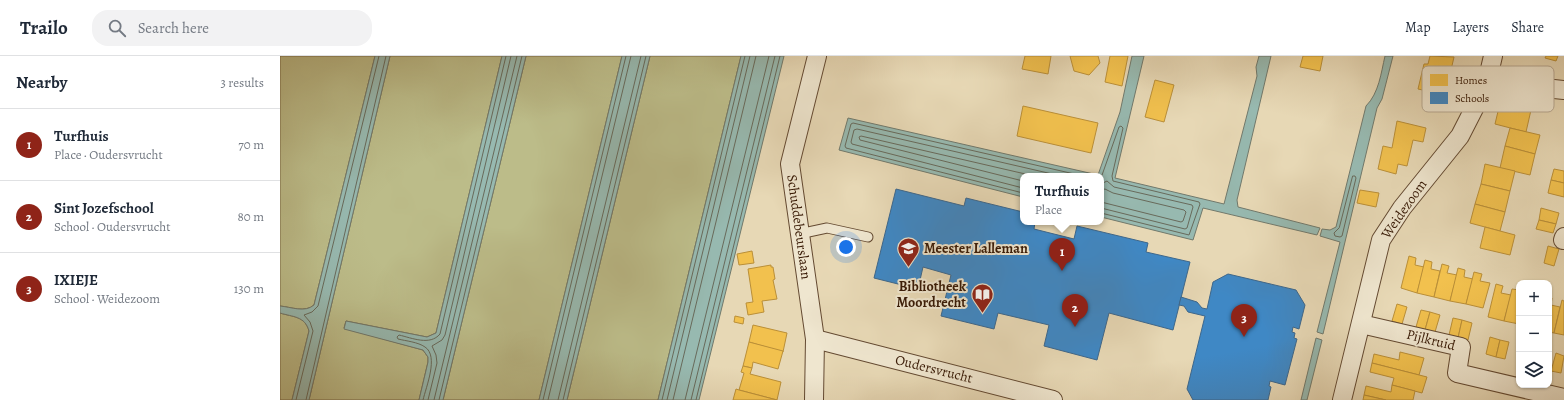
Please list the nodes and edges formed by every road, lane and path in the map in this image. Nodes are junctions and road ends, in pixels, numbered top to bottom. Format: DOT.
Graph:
graph roads {
  1 [pos="817,56"];
  2 [pos="1493,56"];
  3 [pos="1491,66"];
  4 [pos="1554,89"];
  5 [pos="1564,90"];
  6 [pos="1472,112"];
  7 [pos="799,234"];
  8 [pos="868,237"];
  9 [pos="1362,324"];
  10 [pos="815,339"];
  11 [pos="1564,398"];
  12 [pos="816,400"];
  13 [pos="1052,400"];
  14 [pos="1342,400"];
  1 -- 7 [label="street, Schuddebeurslaan"];
  2 -- 3 [label="street, Weidezoom"];
  4 -- 5 [label="street"];
  6 -- 9 [label="street, Weidezoom"];
  7 -- 8 [label="lane"];
  7 -- 10 [label="street, Schuddebeurslaan"];
  9 -- 11 [label="street, Pijlkruid"];
  9 -- 14 [label="street, Weidezoom"];
  10 -- 12 [label="street, Schuddebeurslaan"];
  10 -- 13 [label="street, Oudersvrucht"];
}
